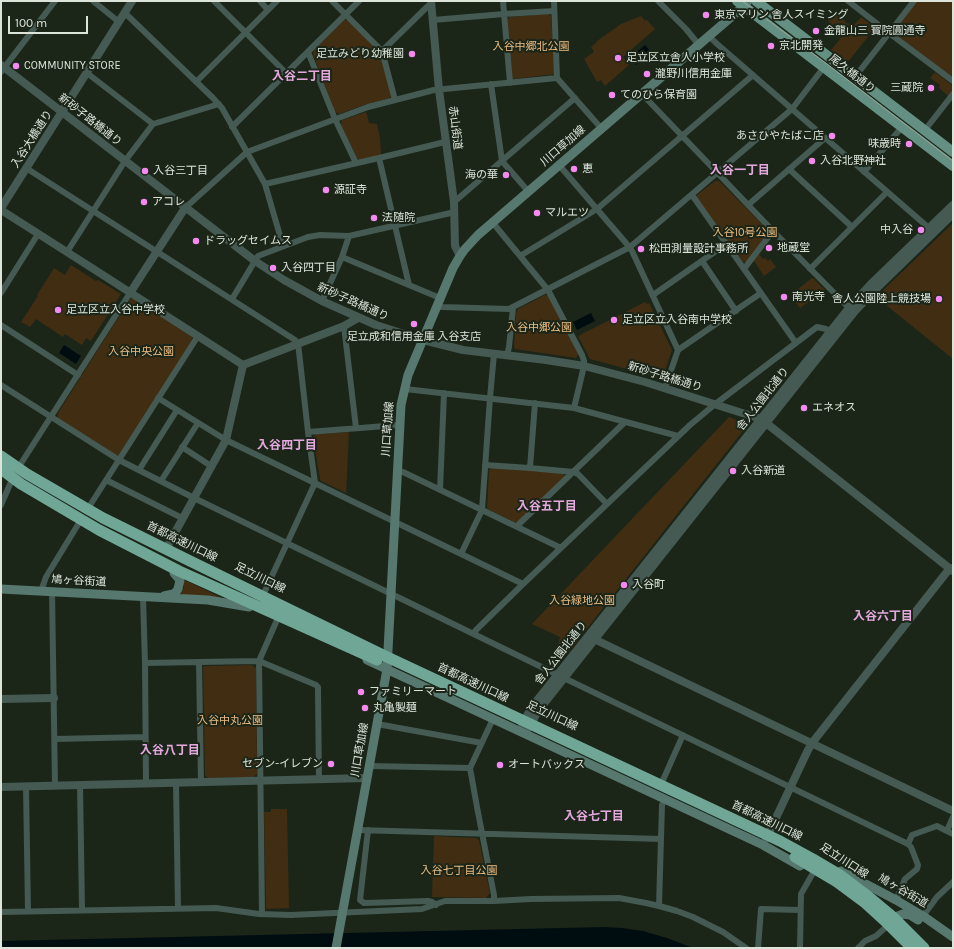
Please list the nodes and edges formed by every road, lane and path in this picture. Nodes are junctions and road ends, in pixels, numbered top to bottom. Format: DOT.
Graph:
graph roads {
  1 [pos="55,1"];
  2 [pos="93,1"];
  3 [pos="132,1"];
  4 [pos="214,1"];
  5 [pos="260,1"];
  6 [pos="277,1"];
  7 [pos="332,1"];
  8 [pos="359,1"];
  9 [pos="503,1"];
  10 [pos="554,1"];
  11 [pos="756,1"];
  12 [pos="848,1"];
  13 [pos="914,1"];
  14 [pos="662,2"];
  15 [pos="432,3"];
  16 [pos="743,3"];
  17 [pos="268,10"];
  18 [pos="554,11"];
  19 [pos="125,13"];
  20 [pos="346,14"];
  21 [pos="504,14"];
  22 [pos="433,20"];
  23 [pos="119,22"];
  24 [pos="246,33"];
  25 [pos="889,33"];
  26 [pos="709,36"];
  27 [pos="699,45"];
  28 [pos="382,51"];
  29 [pos="308,52"];
  30 [pos="2,68"];
  31 [pos="824,68"];
  32 [pos="87,73"];
  33 [pos="286,73"];
  34 [pos="753,75"];
  35 [pos="855,77"];
  36 [pos="558,78"];
  37 [pos="953,81"];
  38 [pos="196,82"];
  39 [pos="510,83"];
  40 [pos="491,84"];
  41 [pos="439,90"];
  42 [pos="642,94"];
  43 [pos="953,94"];
  44 [pos="575,98"];
  45 [pos="396,100"];
  46 [pos="219,104"];
  47 [pos="792,109"];
  48 [pos="62,112"];
  49 [pos="335,119"];
  50 [pos="152,124"];
  51 [pos="232,127"];
  52 [pos="902,127"];
  53 [pos="601,128"];
  54 [pos="925,130"];
  55 [pos="682,136"];
  56 [pos="825,138"];
  57 [pos="445,142"];
  58 [pos="247,152"];
  59 [pos="953,152"];
  60 [pos="378,158"];
  61 [pos="124,161"];
  62 [pos="502,161"];
  63 [pos="356,164"];
  64 [pos="559,165"];
  65 [pos="953,166"];
  66 [pos="26,168"];
  67 [pos="789,169"];
  68 [pos="864,172"];
  69 [pos="718,174"];
  70 [pos="265,184"];
  71 [pos="528,191"];
  72 [pos="887,192"];
  73 [pos="692,195"];
  74 [pos="454,202"];
  75 [pos="748,205"];
  76 [pos="953,205"];
  77 [pos="185,208"];
  78 [pos="1,209"];
  79 [pos="597,209"];
  80 [pos="93,211"];
  81 [pos="455,212"];
  82 [pos="953,214"];
  83 [pos="493,223"];
  84 [pos="395,226"];
  85 [pos="852,227"];
  86 [pos="929,228"];
  87 [pos="773,231"];
  88 [pos="38,234"];
  89 [pos="349,236"];
  90 [pos="726,244"];
  91 [pos="283,246"];
  92 [pos="630,247"];
  93 [pos="156,251"];
  94 [pos="67,252"];
  95 [pos="460,256"];
  96 [pos="520,256"];
  97 [pos="342,257"];
  98 [pos="255,261"];
  99 [pos="702,261"];
  100 [pos="744,269"];
  101 [pos="810,269"];
  102 [pos="409,285"];
  103 [pos="548,290"];
  104 [pos="1,293"];
  105 [pos="130,293"];
  106 [pos="761,293"];
  107 [pos="653,295"];
  108 [pos="232,299"];
  109 [pos="322,301"];
  110 [pos="439,302"];
  111 [pos="513,308"];
  112 [pos="849,308"];
  113 [pos="736,311"];
  114 [pos="358,318"];
  115 [pos="1,326"];
  116 [pos="344,326"];
  117 [pos="830,332"];
  118 [pos="198,336"];
  119 [pos="423,340"];
  120 [pos="298,343"];
  121 [pos="796,343"];
  122 [pos="678,350"];
  123 [pos="494,354"];
  124 [pos="507,355"];
  125 [pos="243,365"];
  126 [pos="584,366"];
  127 [pos="78,375"];
  128 [pos="1,385"];
  129 [pos="665,388"];
  130 [pos="405,389"];
  131 [pos="444,393"];
  132 [pos="158,398"];
  133 [pos="490,398"];
  134 [pos="535,403"];
  135 [pos="714,405"];
  136 [pos="574,408"];
  137 [pos="177,410"];
  138 [pos="51,417"];
  139 [pos="763,421"];
  140 [pos="625,422"];
  141 [pos="198,423"];
  142 [pos="399,425"];
  143 [pos="356,428"];
  144 [pos="308,432"];
  145 [pos="678,436"];
  146 [pos="226,440"];
  147 [pos="182,447"];
  148 [pos="1,451"];
  149 [pos="1,456"];
  150 [pos="119,460"];
  151 [pos="1,464"];
  152 [pos="485,465"];
  153 [pos="211,466"];
  154 [pos="530,468"];
  155 [pos="1,469"];
  156 [pos="23,469"];
  157 [pos="139,470"];
  158 [pos="398,472"];
  159 [pos="574,472"];
  160 [pos="1,475"];
  161 [pos="106,480"];
  162 [pos="161,481"];
  163 [pos="12,482"];
  164 [pos="315,483"];
  165 [pos="440,490"];
  166 [pos="194,498"];
  167 [pos="607,504"];
  168 [pos="1,505"];
  169 [pos="89,507"];
  170 [pos="482,510"];
  171 [pos="182,518"];
  172 [pos="395,522"];
  173 [pos="78,523"];
  174 [pos="517,526"];
  175 [pos="287,543"];
  176 [pos="166,547"];
  177 [pos="561,548"];
  178 [pos="461,554"];
  179 [pos="951,569"];
  180 [pos="174,573"];
  181 [pos="523,584"];
  182 [pos="1,589"];
  183 [pos="41,591"];
  184 [pos="52,592"];
  185 [pos="264,593"];
  186 [pos="392,594"];
  187 [pos="143,596"];
  188 [pos="156,597"];
  189 [pos="249,607"];
  190 [pos="275,612"];
  191 [pos="474,633"];
  192 [pos="592,638"];
  193 [pos="388,654"];
  194 [pos="259,661"];
  195 [pos="199,662"];
  196 [pos="145,664"];
  197 [pos="387,669"];
  198 [pos="561,676"];
  199 [pos="54,698"];
  200 [pos="1,699"];
  201 [pos="493,719"];
  202 [pos="530,719"];
  203 [pos="377,724"];
  204 [pos="523,733"];
  205 [pos="683,735"];
  206 [pos="145,737"];
  207 [pos="55,739"];
  208 [pos="482,743"];
  209 [pos="812,743"];
  210 [pos="369,766"];
  211 [pos="470,768"];
  212 [pos="367,778"];
  213 [pos="319,780"];
  214 [pos="663,780"];
  215 [pos="260,781"];
  216 [pos="201,782"];
  217 [pos="146,783"];
  218 [pos="176,783"];
  219 [pos="80,785"];
  220 [pos="26,786"];
  221 [pos="55,786"];
  222 [pos="1,787"];
  223 [pos="790,787"];
  224 [pos="665,799"];
  225 [pos="953,811"];
  226 [pos="953,817"];
  227 [pos="358,830"];
  228 [pos="368,830"];
  229 [pos="770,831"];
  230 [pos="950,832"];
  231 [pos="482,834"];
  232 [pos="661,839"];
  233 [pos="908,844"];
  234 [pos="763,845"];
  235 [pos="839,870"];
  236 [pos="813,874"];
  237 [pos="953,882"];
  238 [pos="896,900"];
  239 [pos="494,901"];
  240 [pos="436,905"];
  241 [pos="659,906"];
  242 [pos="178,908"];
  243 [pos="82,910"];
  244 [pos="800,910"];
  245 [pos="28,911"];
  246 [pos="1,912"];
  247 [pos="262,914"];
  248 [pos="342,916"];
  249 [pos="898,916"];
  250 [pos="923,916"];
  251 [pos="886,927"];
  252 [pos="953,937"];
  253 [pos="953,942"];
  254 [pos="336,948"];
  255 [pos="746,948"];
  256 [pos="758,948"];
  257 [pos="800,948"];
  258 [pos="858,948"];
  259 [pos="907,948"];
  260 [pos="912,948"];
  261 [pos="924,948"];
  262 [pos="930,948"];
  1 -- 30 [label="street"];
  2 -- 23 [label="street"];
  3 -- 19 [label="street, 入谷大橋通り"];
  4 -- 24 [label="street"];
  5 -- 17 [label="street"];
  6 -- 17 [label="street"];
  7 -- 20 [label="street"];
  8 -- 20 [label="street"];
  9 -- 21 [label="street"];
  10 -- 18 [label="street"];
  11 -- 35 [label="main road, 尾久橋通り"];
  12 -- 25 [label="street"];
  13 -- 25 [label="street"];
  14 -- 27 [label="street"];
  15 -- 22 [label="street, 赤山街道"];
  15 -- 28 [label="street"];
  16 -- 26 [label="main road, 川口草加線"];
  16 -- 31 [label="main road, 尾久橋通り"];
  17 -- 24 [label="street"];
  18 -- 21 [label="street"];
  18 -- 36 [label="street"];
  19 -- 23 [label="street, 入谷大橋通り"];
  19 -- 38 [label="street"];
  20 -- 28 [label="street"];
  20 -- 29 [label="street"];
  21 -- 22 [label="street"];
  21 -- 39 [label="street"];
  22 -- 41 [label="street, 赤山街道"];
  23 -- 32 [label="street, 入谷大橋通り"];
  24 -- 33 [label="street"];
  24 -- 38 [label="street"];
  25 -- 35 [label="street"];
  25 -- 37 [label="street"];
  26 -- 27 [label="main road, 川口草加線"];
  26 -- 34 [label="street"];
  27 -- 42 [label="main road, 川口草加線"];
  28 -- 45 [label="street"];
  29 -- 33 [label="street"];
  29 -- 49 [label="street"];
  30 -- 48 [label="street, 新砂子路橋通り"];
  31 -- 47 [label="street"];
  31 -- 52 [label="main road, 尾久橋通り"];
  32 -- 48 [label="street, 入谷大橋通り"];
  32 -- 50 [label="street"];
  33 -- 51 [label="street"];
  34 -- 47 [label="street"];
  34 -- 55 [label="street"];
  35 -- 54 [label="main road, 尾久橋通り"];
  36 -- 39 [label="street"];
  36 -- 44 [label="street"];
  38 -- 46 [label="street"];
  39 -- 40 [label="street"];
  40 -- 41 [label="street"];
  40 -- 62 [label="street"];
  41 -- 45 [label="street"];
  41 -- 57 [label="street, 赤山街道"];
  42 -- 53 [label="main road, 川口草加線"];
  42 -- 55 [label="street"];
  43 -- 54 [label="street"];
  44 -- 53 [label="street"];
  44 -- 62 [label="street"];
  45 -- 49 [label="street"];
  46 -- 50 [label="street"];
  46 -- 51 [label="street"];
  47 -- 56 [label="street"];
  47 -- 69 [label="street"];
  48 -- 61 [label="street, 新砂子路橋通り"];
  48 -- 66 [label="street, 入谷大橋通り"];
  49 -- 58 [label="street"];
  49 -- 63 [label="street"];
  50 -- 61 [label="street"];
  51 -- 58 [label="street"];
  52 -- 65 [label="main road, 尾久橋通り"];
  52 -- 68 [label="street"];
  53 -- 64 [label="main road, 川口草加線"];
  54 -- 59 [label="main road, 尾久橋通り"];
  55 -- 69 [label="street"];
  55 -- 79 [label="street"];
  56 -- 67 [label="street"];
  56 -- 68 [label="street"];
  57 -- 60 [label="street"];
  57 -- 74 [label="street, 赤山街道"];
  58 -- 70 [label="street"];
  58 -- 77 [label="street"];
  60 -- 63 [label="street"];
  60 -- 84 [label="street"];
  61 -- 77 [label="street, 新砂子路橋通り"];
  61 -- 80 [label="street"];
  62 -- 71 [label="street"];
  62 -- 74 [label="street"];
  63 -- 70 [label="street"];
  64 -- 71 [label="main road, 川口草加線"];
  64 -- 79 [label="street"];
  66 -- 78 [label="street, 入谷大橋通り"];
  66 -- 80 [label="street"];
  67 -- 75 [label="street"];
  67 -- 85 [label="street"];
  68 -- 72 [label="street"];
  69 -- 73 [label="street"];
  69 -- 75 [label="street"];
  70 -- 91 [label="street"];
  71 -- 83 [label="main road, 川口草加線"];
  72 -- 85 [label="street"];
  72 -- 86 [label="street"];
  73 -- 90 [label="street"];
  73 -- 92 [label="street"];
  74 -- 81 [label="street, 赤山街道"];
  75 -- 87 [label="street"];
  76 -- 86 [label="street, 舎人公園北通り"];
  77 -- 93 [label="street"];
  77 -- 98 [label="street, 新砂子路橋通り"];
  78 -- 88 [label="street"];
  79 -- 92 [label="street"];
  79 -- 96 [label="street"];
  80 -- 93 [label="street"];
  80 -- 94 [label="street"];
  81 -- 84 [label="street"];
  81 -- 95 [label="street, 赤山街道"];
  82 -- 139 [label="street, 舎人公園北通り"];
  83 -- 95 [label="main road, 川口草加線"];
  83 -- 96 [label="street"];
  84 -- 89 [label="street"];
  84 -- 102 [label="street"];
  85 -- 101 [label="street"];
  86 -- 112 [label="street, 舎人公園北通り"];
  87 -- 100 [label="street"];
  87 -- 101 [label="street"];
  88 -- 94 [label="street"];
  88 -- 104 [label="street"];
  89 -- 91 [label="street"];
  89 -- 97 [label="street"];
  90 -- 99 [label="street"];
  90 -- 100 [label="street"];
  91 -- 98 [label="street"];
  92 -- 103 [label="street"];
  92 -- 107 [label="street"];
  93 -- 105 [label="street"];
  93 -- 108 [label="street"];
  94 -- 105 [label="street"];
  95 -- 110 [label="main road, 川口草加線"];
  96 -- 103 [label="street"];
  97 -- 102 [label="street"];
  97 -- 109 [label="street"];
  98 -- 108 [label="street"];
  98 -- 109 [label="street, 新砂子路橋通り"];
  99 -- 107 [label="street"];
  99 -- 113 [label="street"];
  100 -- 106 [label="street"];
  101 -- 112 [label="street"];
  102 -- 110 [label="street"];
  103 -- 111 [label="street"];
  103 -- 126 [label="street"];
  105 -- 118 [label="street"];
  105 -- 127 [label="street"];
  106 -- 113 [label="street"];
  106 -- 121 [label="street"];
  107 -- 122 [label="street"];
  108 -- 120 [label="street"];
  109 -- 114 [label="street, 新砂子路橋通り"];
  110 -- 111 [label="street"];
  110 -- 119 [label="main road, 川口草加線"];
  111 -- 124 [label="street"];
  112 -- 117 [label="street, 舎人公園北通り"];
  113 -- 122 [label="street"];
  114 -- 116 [label="street"];
  114 -- 119 [label="street, 新砂子路橋通り"];
  115 -- 127 [label="street"];
  116 -- 120 [label="street"];
  116 -- 143 [label="street"];
  117 -- 121 [label="street"];
  117 -- 139 [label="street, 舎人公園北通り"];
  118 -- 125 [label="street"];
  118 -- 132 [label="street"];
  119 -- 123 [label="street, 新砂子路橋通り"];
  119 -- 130 [label="main road, 川口草加線"];
  120 -- 125 [label="street"];
  120 -- 144 [label="street"];
  121 -- 135 [label="street"];
  122 -- 129 [label="street"];
  123 -- 124 [label="street, 新砂子路橋通り"];
  123 -- 133 [label="street"];
  124 -- 126 [label="street, 新砂子路橋通り"];
  125 -- 146 [label="street"];
  126 -- 129 [label="street, 新砂子路橋通り"];
  126 -- 136 [label="street"];
  127 -- 138 [label="street"];
  128 -- 138 [label="street"];
  129 -- 135 [label="street, 新砂子路橋通り"];
  130 -- 131 [label="street"];
  130 -- 142 [label="main road, 川口草加線"];
  131 -- 133 [label="street"];
  131 -- 165 [label="street"];
  132 -- 137 [label="street"];
  132 -- 150 [label="street"];
  133 -- 134 [label="street"];
  133 -- 152 [label="street"];
  134 -- 136 [label="street"];
  134 -- 154 [label="street"];
  135 -- 139 [label="street, 新砂子路橋通り"];
  135 -- 145 [label="street"];
  136 -- 140 [label="street"];
  137 -- 141 [label="street"];
  137 -- 157 [label="street"];
  138 -- 150 [label="street"];
  138 -- 156 [label="street"];
  139 -- 179 [label="street"];
  139 -- 192 [label="street, 舎人公園北通り"];
  140 -- 145 [label="street"];
  140 -- 159 [label="street"];
  141 -- 146 [label="street"];
  141 -- 147 [label="street"];
  142 -- 143 [label="street"];
  142 -- 158 [label="main road, 川口草加線"];
  143 -- 144 [label="street"];
  144 -- 164 [label="street"];
  145 -- 167 [label="street"];
  146 -- 153 [label="street"];
  146 -- 164 [label="street"];
  147 -- 153 [label="street"];
  147 -- 162 [label="street"];
  148 -- 156 [label="main road, 足立川口線"];
  149 -- 156 [label="highway, 首都高速川口線, bridge"];
  150 -- 157 [label="street"];
  150 -- 161 [label="street"];
  151 -- 190 [label="highway, bridge"];
  152 -- 154 [label="street"];
  152 -- 170 [label="street"];
  153 -- 166 [label="street"];
  154 -- 159 [label="street"];
  155 -- 260 [label="highway, 首都高速川口線, bridge"];
  156 -- 169 [label="main road, 足立川口線"];
  156 -- 190 [label="highway, bridge"];
  156 -- 261 [label="highway, 首都高速川口線, bridge"];
  157 -- 162 [label="street"];
  158 -- 165 [label="street"];
  158 -- 172 [label="main road, 川口草加線"];
  159 -- 167 [label="street"];
  159 -- 174 [label="street"];
  160 -- 163 [label="main road"];
  161 -- 169 [label="street"];
  161 -- 171 [label="street"];
  162 -- 166 [label="street"];
  163 -- 168 [label="street"];
  163 -- 173 [label="main road"];
  164 -- 172 [label="street"];
  164 -- 175 [label="street"];
  165 -- 170 [label="street"];
  166 -- 171 [label="street"];
  166 -- 175 [label="street"];
  167 -- 177 [label="street"];
  169 -- 173 [label="street"];
  169 -- 176 [label="main road, 足立川口線"];
  170 -- 174 [label="street"];
  170 -- 178 [label="street"];
  171 -- 176 [label="street"];
  172 -- 178 [label="street"];
  172 -- 186 [label="main road, 川口草加線"];
  173 -- 180 [label="main road"];
  173 -- 183 [label="street"];
  174 -- 177 [label="street"];
  175 -- 185 [label="street"];
  175 -- 186 [label="street"];
  176 -- 185 [label="main road, 足立川口線"];
  177 -- 181 [label="street"];
  178 -- 181 [label="street"];
  179 -- 209 [label="street"];
  180 -- 188 [label="main road, 鳩ヶ谷街道"];
  180 -- 189 [label="main road"];
  181 -- 191 [label="street"];
  182 -- 183 [label="main road, 鳩ヶ谷街道"];
  183 -- 184 [label="main road, 鳩ヶ谷街道"];
  184 -- 187 [label="main road, 鳩ヶ谷街道"];
  184 -- 199 [label="street"];
  185 -- 193 [label="main road, 足立川口線"];
  186 -- 191 [label="street"];
  186 -- 193 [label="main road, 川口草加線"];
  187 -- 188 [label="main road, 鳩ヶ谷街道"];
  187 -- 196 [label="street"];
  188 -- 189 [label="main road, 鳩ヶ谷街道"];
  189 -- 190 [label="main road"];
  190 -- 194 [label="street"];
  190 -- 197 [label="main road"];
  191 -- 198 [label="street"];
  192 -- 198 [label="street, 舎人公園北通り"];
  192 -- 209 [label="street"];
  193 -- 197 [label="main road, 川口草加線"];
  193 -- 202 [label="main road, 足立川口線"];
  194 -- 195 [label="street"];
  194 -- 213 [label="street"];
  194 -- 215 [label="street"];
  195 -- 196 [label="street"];
  195 -- 216 [label="street"];
  196 -- 206 [label="street"];
  197 -- 201 [label="main road"];
  197 -- 203 [label="main road, 川口草加線"];
  198 -- 202 [label="street, 舎人公園北通り"];
  198 -- 205 [label="street"];
  199 -- 200 [label="street"];
  199 -- 207 [label="street"];
  201 -- 204 [label="main road"];
  201 -- 208 [label="street"];
  202 -- 204 [label="street, 舎人公園北通り"];
  202 -- 214 [label="main road, 足立川口線"];
  203 -- 208 [label="street"];
  203 -- 210 [label="main road, 川口草加線"];
  204 -- 224 [label="main road"];
  205 -- 214 [label="street"];
  205 -- 223 [label="street"];
  206 -- 207 [label="street"];
  206 -- 217 [label="street"];
  207 -- 221 [label="street"];
  208 -- 211 [label="street"];
  209 -- 223 [label="street"];
  209 -- 225 [label="street"];
  210 -- 211 [label="street"];
  210 -- 212 [label="main road, 川口草加線"];
  211 -- 231 [label="street"];
  212 -- 213 [label="street"];
  212 -- 227 [label="main road, 川口草加線"];
  213 -- 215 [label="street"];
  214 -- 229 [label="main road, 足立川口線"];
  215 -- 216 [label="street"];
  215 -- 247 [label="street"];
  216 -- 218 [label="street"];
  217 -- 218 [label="street"];
  217 -- 219 [label="street"];
  218 -- 242 [label="street"];
  219 -- 221 [label="street"];
  219 -- 243 [label="street"];
  220 -- 221 [label="street"];
  220 -- 222 [label="street"];
  220 -- 245 [label="street"];
  223 -- 229 [label="street"];
  223 -- 233 [label="street"];
  224 -- 232 [label="street"];
  224 -- 234 [label="main road"];
  226 -- 230 [label="street"];
  227 -- 228 [label="street"];
  227 -- 248 [label="main road, 川口草加線"];
  228 -- 231 [label="street"];
  228 -- 240 [label="street"];
  229 -- 234 [label="street"];
  229 -- 235 [label="main road, 足立川口線"];
  230 -- 233 [label="street"];
  231 -- 232 [label="street"];
  231 -- 239 [label="street"];
  232 -- 241 [label="street"];
  233 -- 238 [label="street"];
  234 -- 236 [label="main road"];
  235 -- 238 [label="main road, 鳩ヶ谷街道"];
  235 -- 249 [label="main road, 足立川口線"];
  236 -- 244 [label="street"];
  236 -- 251 [label="main road"];
  237 -- 250 [label="street"];
  238 -- 250 [label="main road, 鳩ヶ谷街道"];
  239 -- 240 [label="street"];
  239 -- 241 [label="street"];
  240 -- 248 [label="street"];
  241 -- 255 [label="street"];
  242 -- 243 [label="street"];
  242 -- 247 [label="street"];
  243 -- 245 [label="street"];
  244 -- 256 [label="street"];
  244 -- 257 [label="street"];
  245 -- 246 [label="street"];
  247 -- 248 [label="street"];
  248 -- 254 [label="main road, 川口草加線"];
  249 -- 251 [label="main road"];
  249 -- 253 [label="main road, 鳩ヶ谷街道"];
  249 -- 262 [label="main road, 足立川口線"];
  250 -- 252 [label="main road, 鳩ヶ谷街道"];
  251 -- 258 [label="street"];
  251 -- 259 [label="main road"];
}
